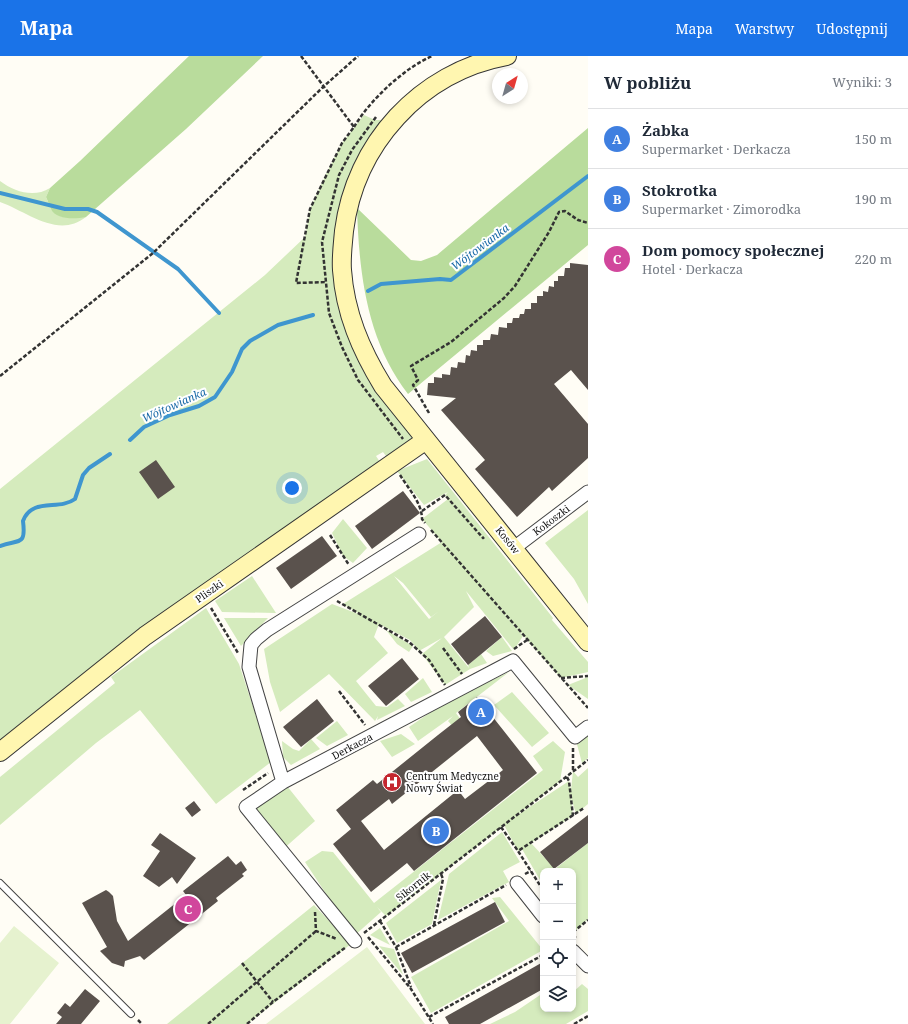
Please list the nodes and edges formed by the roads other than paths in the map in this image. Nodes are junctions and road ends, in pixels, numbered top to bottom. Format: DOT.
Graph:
graph roads {
  1 [pos="507,56"];
  2 [pos="426,440"];
  3 [pos="588,492"];
  4 [pos="419,534"];
  5 [pos="514,548"];
  6 [pos="588,642"];
  7 [pos="588,727"];
  8 [pos="0,752"];
  9 [pos="284,782"];
  10 [pos="0,883"];
  11 [pos="517,883"];
  12 [pos="540,912"];
  13 [pos="360,937"];
  14 [pos="576,954"];
  15 [pos="588,966"];
  16 [pos="131,1014"];
  1 -- 2 [label="street, Kosów"];
  2 -- 5 [label="street, Kosów"];
  2 -- 8 [label="street, Pliszki"];
  3 -- 5 [label="street, Kokoszki"];
  4 -- 9 [label="street"];
  5 -- 6 [label="street, Kosów"];
  7 -- 9 [label="street, Derkacza"];
  9 -- 13 [label="street, Derkacza"];
  10 -- 16 [label="lane"];
  11 -- 12 [label="street"];
  14 -- 15 [label="street"];
}
